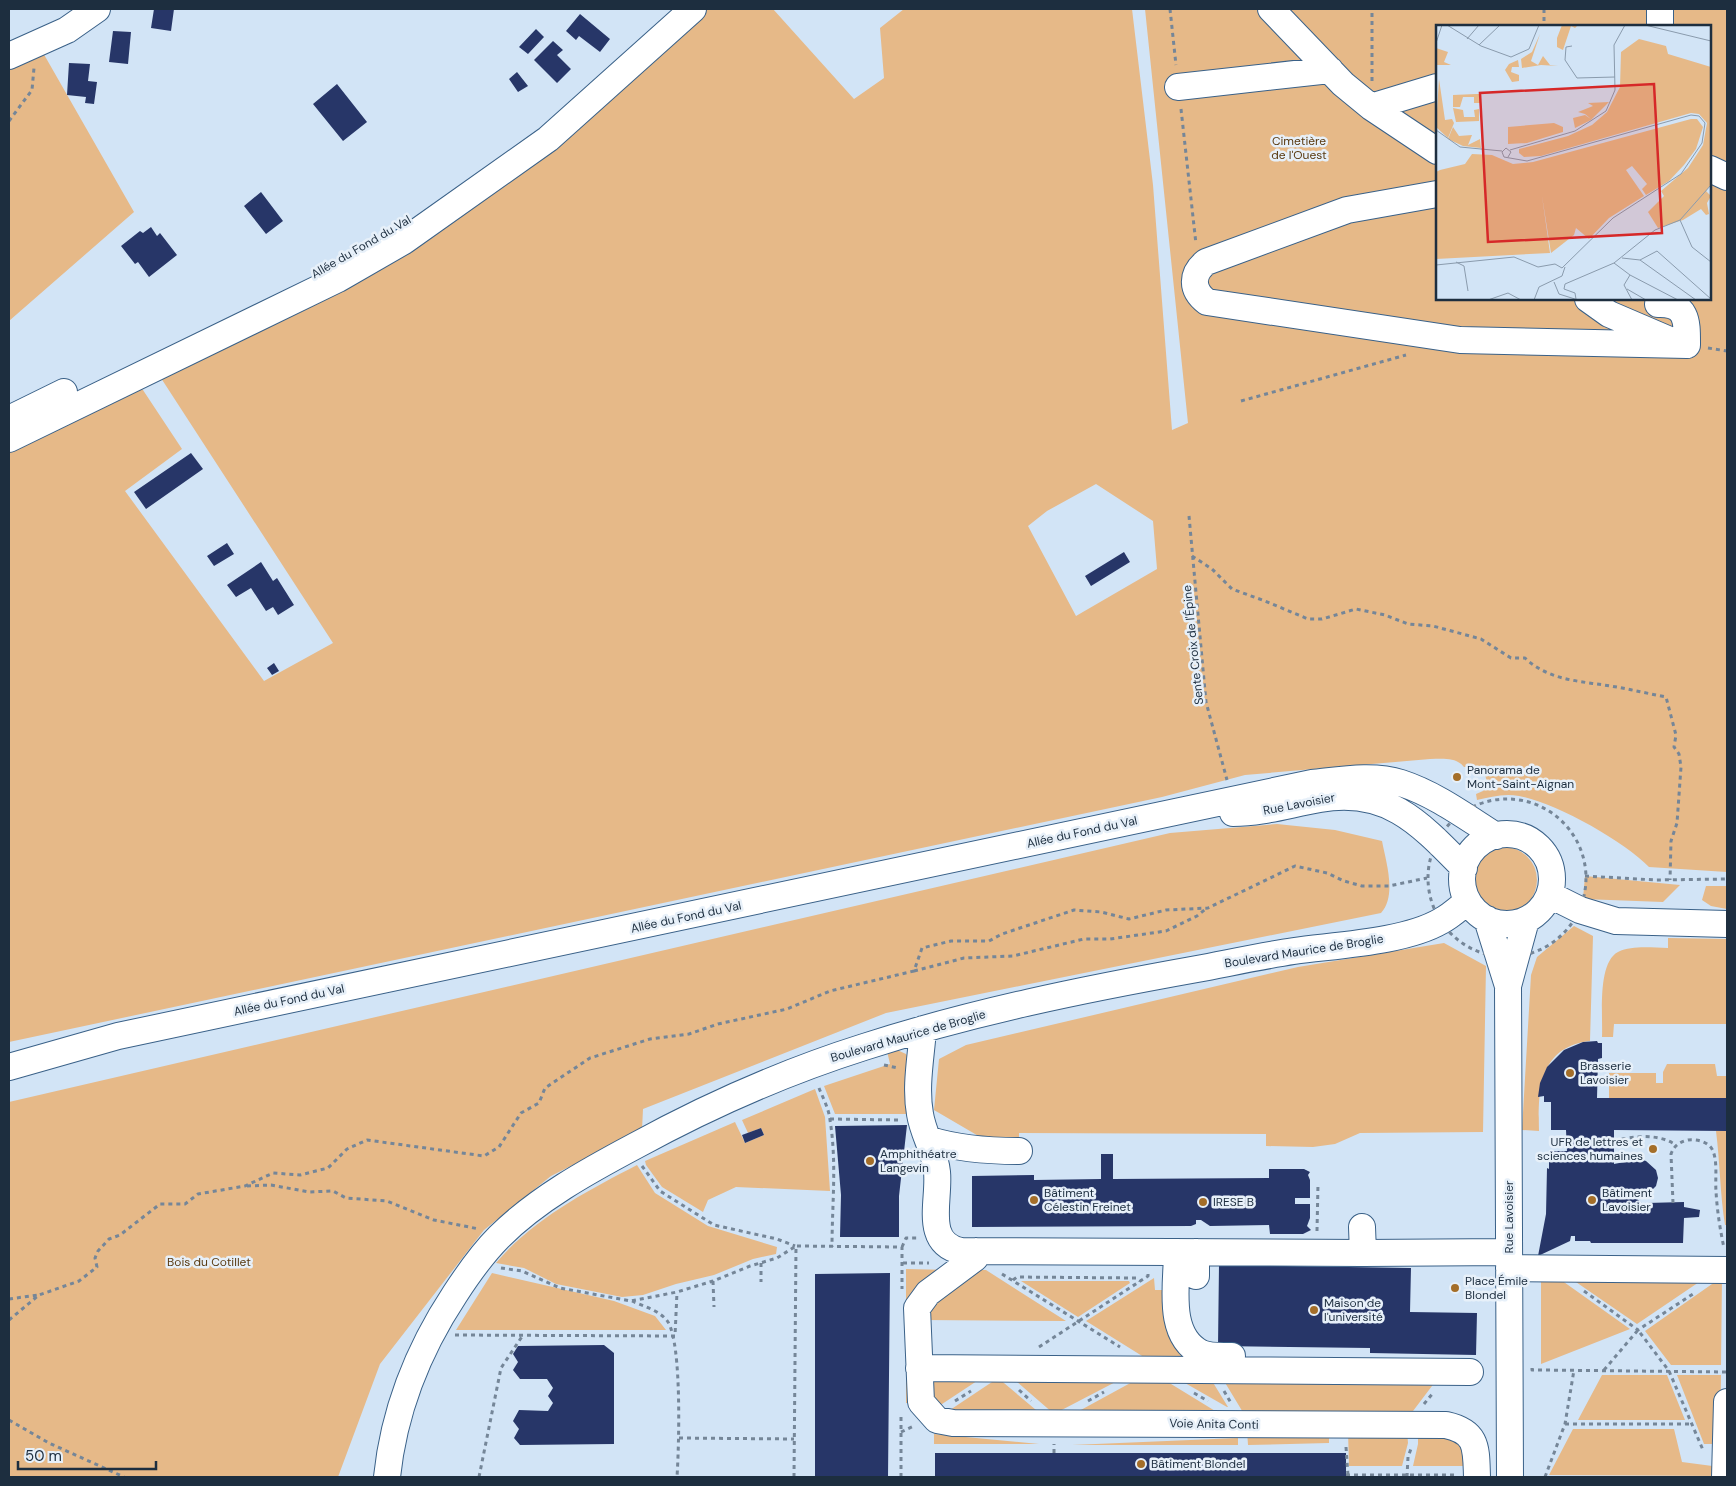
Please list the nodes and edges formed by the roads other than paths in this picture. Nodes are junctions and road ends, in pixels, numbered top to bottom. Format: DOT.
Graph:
graph roads {
  1 [pos="98,9"];
  2 [pos="670,9"];
  3 [pos="693,9"];
  4 [pos="1271,9"];
  5 [pos="1660,9"];
  6 [pos="1660,25"];
  7 [pos="9,56"];
  8 [pos="1330,70"];
  9 [pos="1178,87"];
  10 [pos="1436,87"];
  11 [pos="1372,107"];
  12 [pos="1436,150"];
  13 [pos="1711,169"];
  14 [pos="1727,177"];
  15 [pos="1436,194"];
  16 [pos="1589,300"];
  17 [pos="1658,301"];
  18 [pos="1636,324"];
  19 [pos="1687,345"];
  20 [pos="9,419"];
  21 [pos="9,439"];
  22 [pos="1365,779"];
  23 [pos="1200,807"];
  24 [pos="1496,836"];
  25 [pos="1465,864"];
  26 [pos="1550,895"];
  27 [pos="1468,901"];
  28 [pos="1487,920"];
  29 [pos="1526,920"];
  30 [pos="1727,924"];
  31 [pos="1508,986"];
  32 [pos="923,1030"];
  33 [pos="9,1067"];
  34 [pos="930,1140"];
  35 [pos="1019,1151"];
  36 [pos="1362,1227"];
  37 [pos="976,1250"];
  38 [pos="1363,1252"];
  39 [pos="1189,1260"];
  40 [pos="1509,1260"];
  41 [pos="1726,1261"];
  42 [pos="1356,1348"];
  43 [pos="919,1368"];
  44 [pos="1470,1372"];
  45 [pos="1727,1402"];
  46 [pos="1726,1468"];
  47 [pos="1476,1476"];
  48 [pos="387,1477"];
  49 [pos="1510,1477"];
  1 -- 7 [label="street"];
  2 -- 20 [label="street, Allée du Fond du Val"];
  3 -- 21 [label="street"];
  4 -- 8 [label="street"];
  5 -- 6 [label="street"];
  8 -- 9 [label="street"];
  8 -- 11 [label="street"];
  10 -- 11 [label="street"];
  11 -- 12 [label="street"];
  13 -- 14 [label="street"];
  15 -- 19 [label="street"];
  16 -- 18 [label="street"];
  17 -- 18 [label="street"];
  17 -- 19 [label="street"];
  18 -- 19 [label="street"];
  22 -- 23 [label="street, Allée du Fond du Val"];
  22 -- 24 [label="street, Allée du Fond du Val"];
  22 -- 25 [label="street, Allée du Fond du Val"];
  23 -- 25 [label="street, Rue Lavoisier"];
  23 -- 33 [label="street, Allée du Fond du Val"];
  24 -- 25 [label="street"];
  24 -- 26 [label="street"];
  25 -- 27 [label="street"];
  26 -- 29 [label="street"];
  26 -- 30 [label="street"];
  27 -- 28 [label="street"];
  27 -- 32 [label="street, Boulevard Maurice de Broglie"];
  28 -- 29 [label="street"];
  28 -- 31 [label="street, Rue Lavoisier"];
  29 -- 31 [label="street, Rue Lavoisier"];
  31 -- 40 [label="street, Rue Lavoisier"];
  32 -- 34 [label="street"];
  32 -- 48 [label="street, Boulevard Maurice de Broglie"];
  34 -- 35 [label="street"];
  34 -- 37 [label="street"];
  36 -- 38 [label="street"];
  37 -- 39 [label="street"];
  37 -- 43 [label="street"];
  38 -- 39 [label="street"];
  38 -- 40 [label="street"];
  39 -- 42 [label="street"];
  40 -- 41 [label="street"];
  40 -- 49 [label="street, Rue Lavoisier"];
  43 -- 44 [label="street"];
  43 -- 47 [label="street, Voie Anita Conti"];
  45 -- 46 [label="street"];
}
